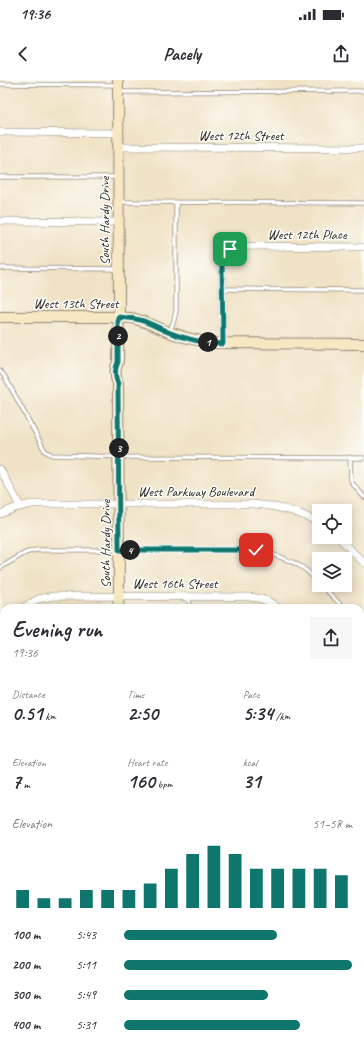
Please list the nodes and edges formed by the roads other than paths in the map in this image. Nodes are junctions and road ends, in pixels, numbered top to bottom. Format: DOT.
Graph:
graph roads {
  1 [pos="0,84"];
  2 [pos="118,86"];
  3 [pos="364,91"];
  4 [pos="0,132"];
  5 [pos="118,132"];
  6 [pos="118,147"];
  7 [pos="364,148"];
  8 [pos="0,177"];
  9 [pos="118,177"];
  10 [pos="118,202"];
  11 [pos="176,202"];
  12 [pos="364,203"];
  13 [pos="0,221"];
  14 [pos="118,222"];
  15 [pos="364,247"];
  16 [pos="0,268"];
  17 [pos="118,269"];
  18 [pos="223,289"];
  19 [pos="364,290"];
  20 [pos="0,317"];
  21 [pos="118,317"];
  22 [pos="169,332"];
  23 [pos="223,344"];
  24 [pos="364,344"];
  25 [pos="0,372"];
  26 [pos="119,457"];
  27 [pos="350,458"];
  28 [pos="364,458"];
  29 [pos="0,469"];
  30 [pos="364,497"];
  31 [pos="119,504"];
  32 [pos="20,506"];
  33 [pos="0,514"];
  34 [pos="312,520"];
  35 [pos="346,544"];
  36 [pos="119,550"];
  37 [pos="363,559"];
  38 [pos="0,568"];
  39 [pos="312,576"];
  40 [pos="328,592"];
  41 [pos="119,596"];
  42 [pos="189,596"];
  43 [pos="30,604"];
  44 [pos="118,604"];
  45 [pos="190,604"];
  46 [pos="273,604"];
  47 [pos="340,604"];
  1 -- 2 [label="lane"];
  2 -- 3 [label="lane"];
  2 -- 5 [label="street, South Hardy Drive"];
  4 -- 5 [label="street"];
  5 -- 6 [label="street, South Hardy Drive"];
  6 -- 7 [label="street, West 12th Street"];
  6 -- 9 [label="street, South Hardy Drive"];
  8 -- 9 [label="lane"];
  9 -- 10 [label="street, South Hardy Drive"];
  10 -- 11 [label="lane"];
  10 -- 14 [label="street, South Hardy Drive"];
  11 -- 12 [label="lane"];
  11 -- 22 [label="lane"];
  13 -- 14 [label="street"];
  14 -- 17 [label="street, South Hardy Drive"];
  15 -- 18 [label="street, West 12th Place"];
  16 -- 17 [label="lane"];
  17 -- 21 [label="street, South Hardy Drive"];
  18 -- 19 [label="lane"];
  18 -- 23 [label="street"];
  20 -- 21 [label="street, West 13th Street"];
  21 -- 22 [label="street, West 13th Street"];
  21 -- 26 [label="street, South Hardy Drive"];
  22 -- 23 [label="street, West 13th Street"];
  23 -- 24 [label="street, West 13th Street"];
  25 -- 26 [label="lane"];
  26 -- 27 [label="lane"];
  26 -- 31 [label="street, South Hardy Drive"];
  27 -- 28 [label="lane"];
  27 -- 30 [label="lane"];
  29 -- 32 [label="street"];
  31 -- 32 [label="street, West Parkway Boulevard"];
  31 -- 34 [label="street, West Parkway Boulevard"];
  31 -- 36 [label="street, South Hardy Drive"];
  32 -- 33 [label="street, West Parkway Boulevard"];
  35 -- 37 [label="street"];
  36 -- 38 [label="lane"];
  36 -- 39 [label="lane"];
  36 -- 41 [label="street, South Hardy Drive"];
  40 -- 47 [label="lane"];
  41 -- 42 [label="street, West 16th Street"];
  41 -- 43 [label="street, West 16th Street"];
  41 -- 44 [label="street, South Hardy Drive"];
  42 -- 45 [label="lane"];
  42 -- 46 [label="street, West 16th Street"];
}
